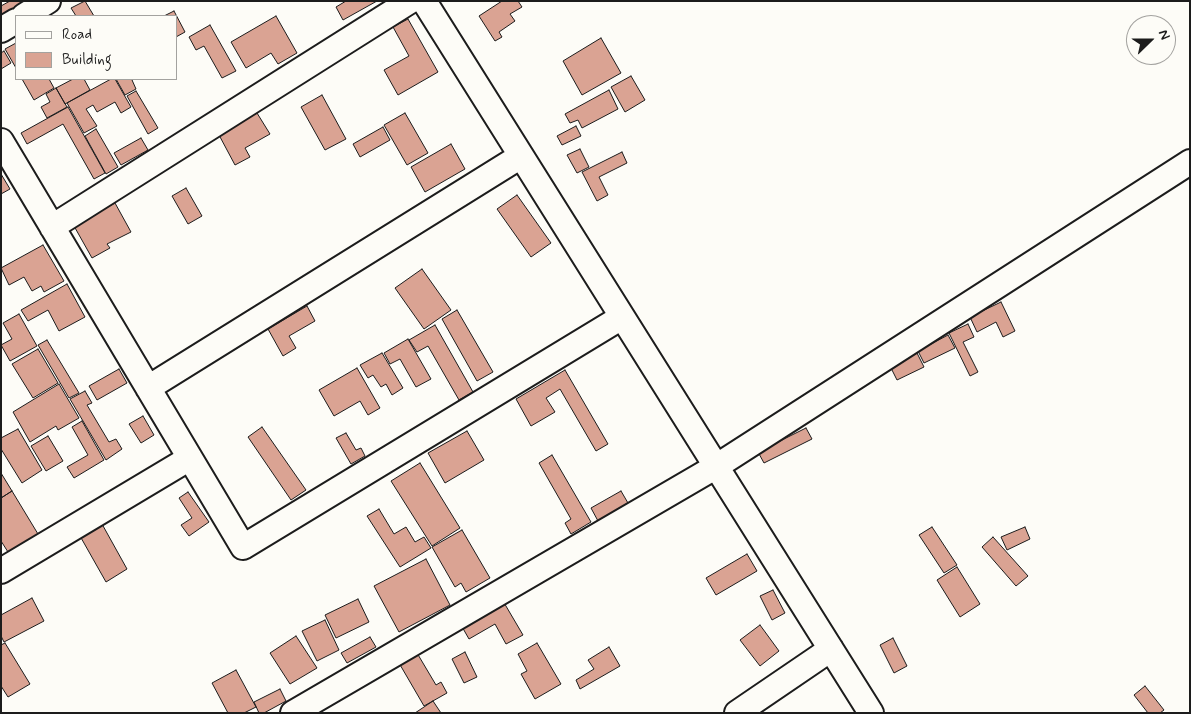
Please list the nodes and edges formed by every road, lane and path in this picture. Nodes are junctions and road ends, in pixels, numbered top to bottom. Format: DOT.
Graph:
graph roads {
  1 [pos="48,1"];
  2 [pos="410,1"];
  3 [pos="424,1"];
  4 [pos="26,15"];
  5 [pos="15,22"];
  6 [pos="1,30"];
  7 [pos="1,141"];
  8 [pos="521,156"];
  9 [pos="1190,162"];
  10 [pos="52,227"];
  11 [pos="622,317"];
  12 [pos="148,388"];
  13 [pos="190,458"];
  14 [pos="717,466"];
  15 [pos="1,571"];
  16 [pos="831,649"];
  17 [pos="293,713"];
  18 [pos="737,713"];
  19 [pos="871,713"];
  1 -- 4 [label="street"];
  2 -- 10 [label="street"];
  3 -- 8 [label="street"];
  5 -- 6 [label="street"];
  7 -- 10 [label="street"];
  8 -- 11 [label="street"];
  8 -- 12 [label="street"];
  9 -- 14 [label="street"];
  10 -- 12 [label="street"];
  11 -- 13 [label="street"];
  11 -- 14 [label="street"];
  12 -- 13 [label="street"];
  13 -- 15 [label="street"];
  14 -- 16 [label="street"];
  14 -- 17 [label="street"];
  16 -- 18 [label="street"];
  16 -- 19 [label="street"];
}
